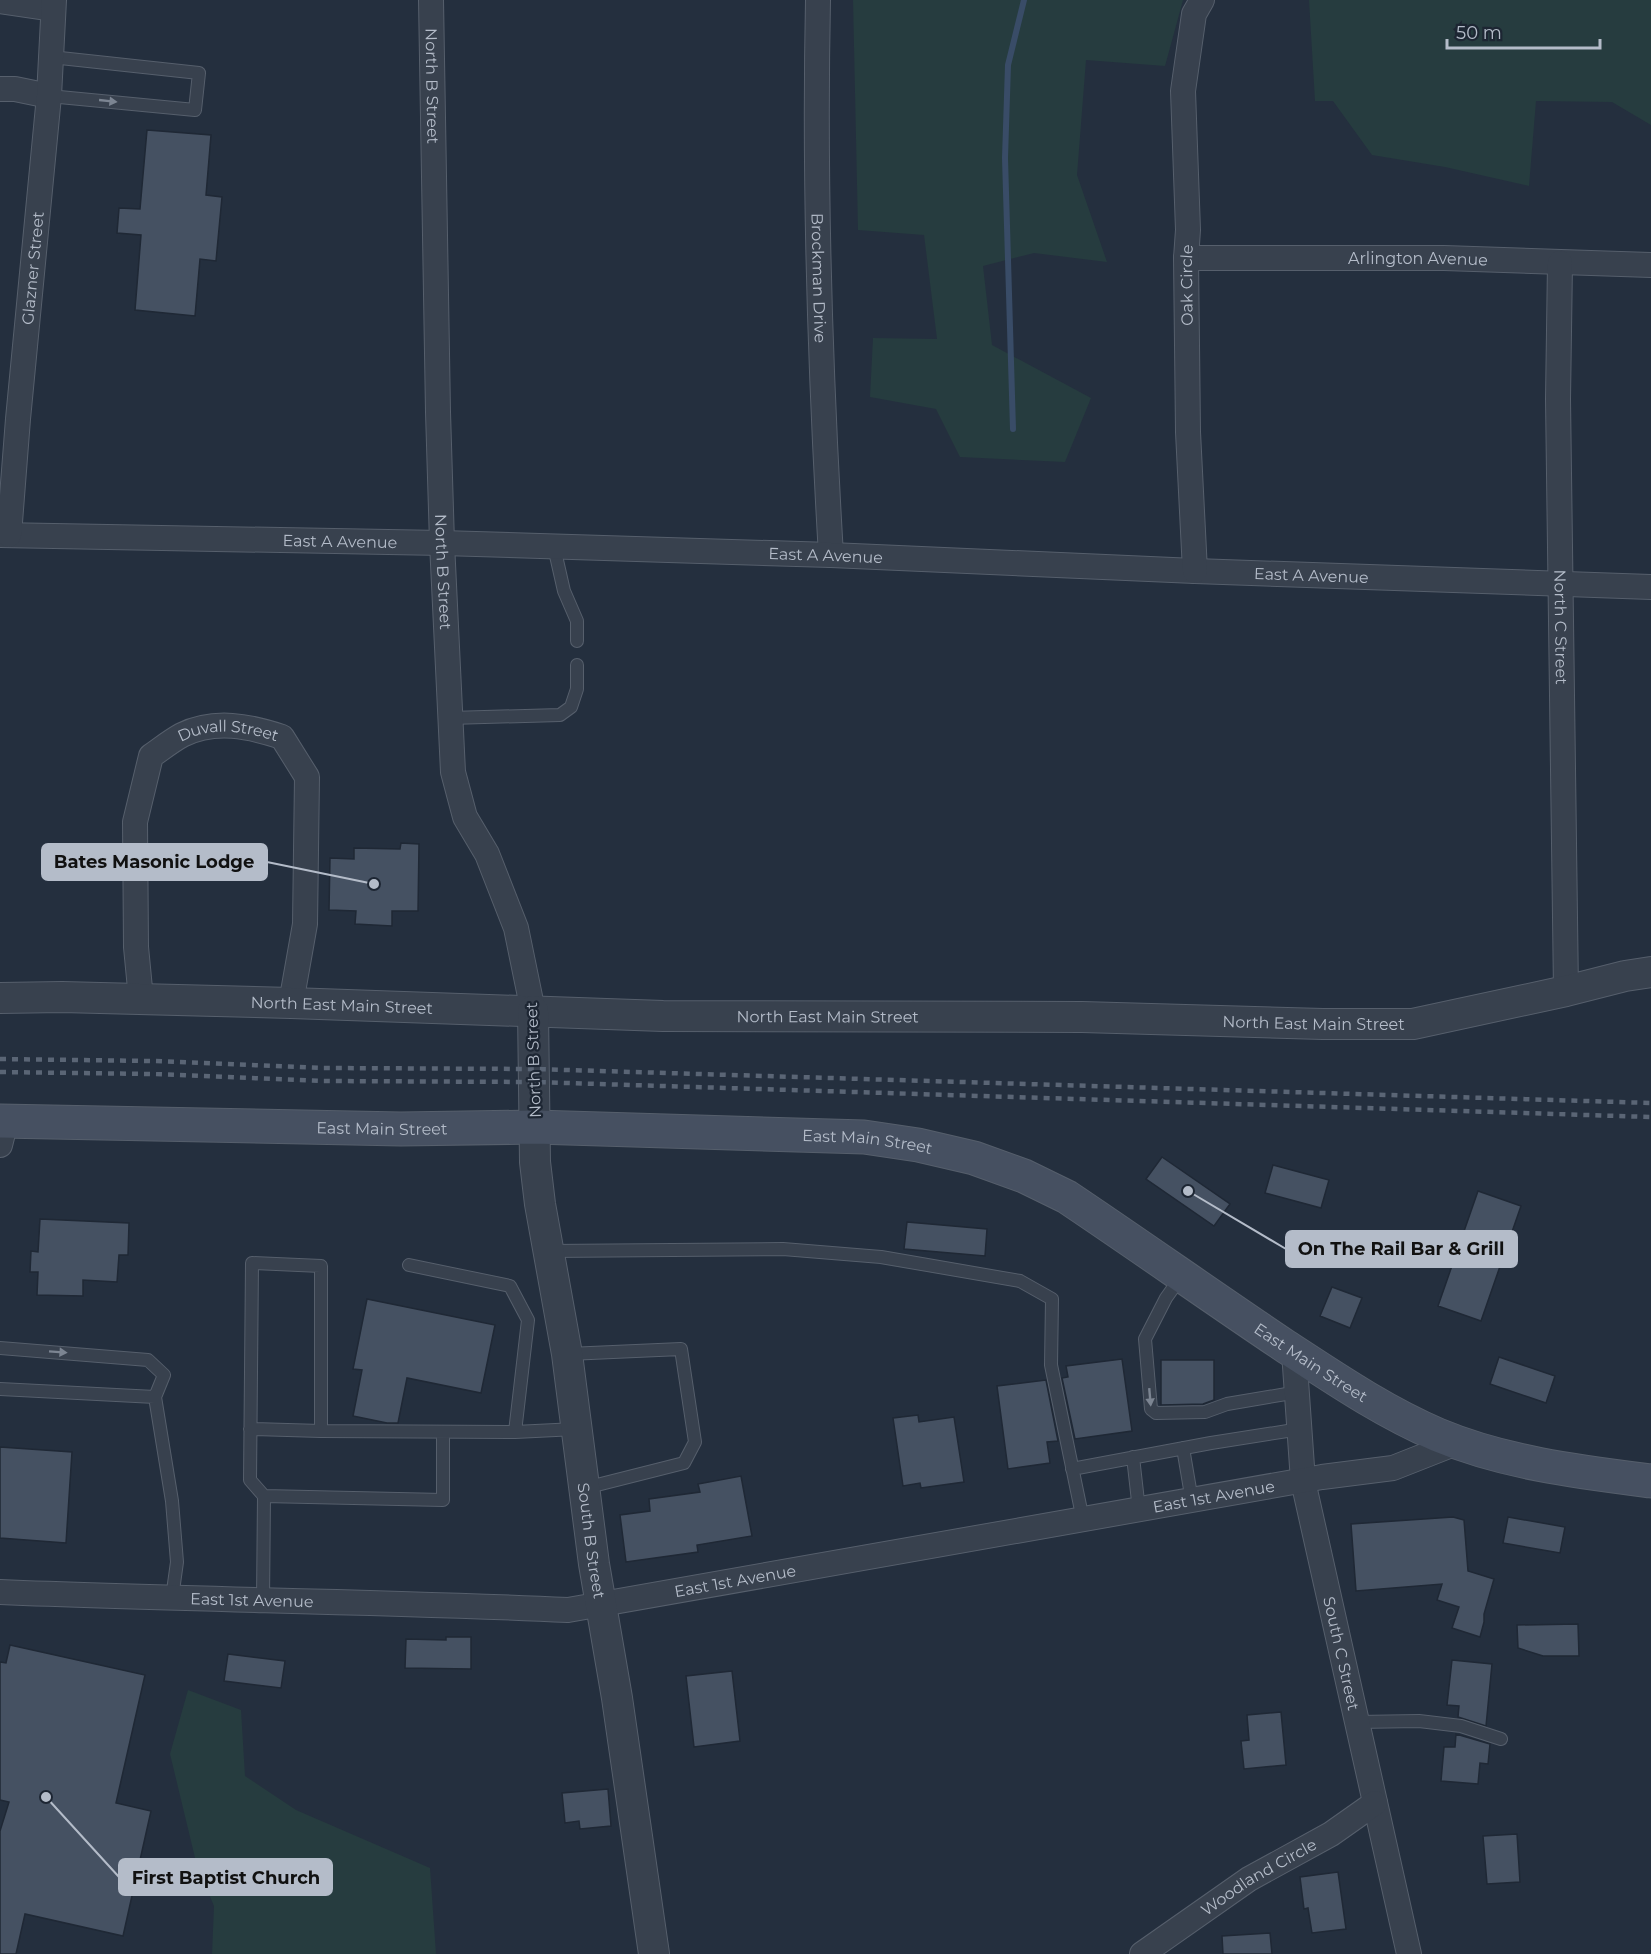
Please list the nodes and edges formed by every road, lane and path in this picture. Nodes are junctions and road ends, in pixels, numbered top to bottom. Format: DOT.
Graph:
graph roads {
  1 [pos="431,0"];
  2 [pos="818,0"];
  3 [pos="1202,0"];
  4 [pos="0,1"];
  5 [pos="53,4"];
  6 [pos="51,57"];
  7 [pos="0,89"];
  8 [pos="49,96"];
  9 [pos="1186,258"];
  10 [pos="1560,263"];
  11 [pos="1651,266"];
  12 [pos="5,535"];
  13 [pos="442,543"];
  14 [pos="554,547"];
  15 [pos="831,555"];
  16 [pos="1194,571"];
  17 [pos="1562,585"];
  18 [pos="1651,588"];
  19 [pos="577,641"];
  20 [pos="577,665"];
  21 [pos="450,718"];
  22 [pos="1651,972"];
  23 [pos="1566,992"];
  24 [pos="0,998"];
  25 [pos="141,999"];
  26 [pos="291,1003"];
  27 [pos="533,1011"];
  28 [pos="535,1127"];
  29 [pos="2,1129"];
  30 [pos="548,1251"];
  31 [pos="409,1265"];
  32 [pos="1182,1275"];
  33 [pos="0,1348"];
  34 [pos="1294,1352"];
  35 [pos="567,1354"];
  36 [pos="0,1389"];
  37 [pos="1298,1392"];
  38 [pos="155,1396"];
  39 [pos="250,1429"];
  40 [pos="576,1429"];
  41 [pos="1299,1429"];
  42 [pos="321,1431"];
  43 [pos="443,1432"];
  44 [pos="515,1432"];
  45 [pos="1459,1442"];
  46 [pos="1183,1448"];
  47 [pos="1133,1457"];
  48 [pos="1072,1469"];
  49 [pos="1303,1481"];
  50 [pos="1651,1481"];
  51 [pos="584,1488"];
  52 [pos="264,1496"];
  53 [pos="1192,1501"];
  54 [pos="1139,1510"];
  55 [pos="1083,1520"];
  56 [pos="0,1592"];
  57 [pos="172,1598"];
  58 [pos="263,1600"];
  59 [pos="601,1605"];
  60 [pos="1357,1722"];
  61 [pos="1501,1739"];
  62 [pos="1375,1803"];
  63 [pos="654,1954"];
  64 [pos="1142,1954"];
  65 [pos="1409,1954"];
  1 -- 13 [label="street, North B Street"];
  2 -- 15 [label="street, Brockman Drive"];
  3 -- 9 [label="street, Oak Circle"];
  4 -- 5 [label="street"];
  5 -- 6 [label="street, Glazner Street"];
  6 -- 8 [label="street, Glazner Street"];
  8 -- 6 [label="lane, one-way"];
  7 -- 8 [label="street"];
  8 -- 12 [label="street, Glazner Street"];
  9 -- 10 [label="street, Arlington Avenue"];
  9 -- 16 [label="street, Oak Circle"];
  10 -- 11 [label="street, Arlington Avenue"];
  10 -- 17 [label="street, North C Street"];
  12 -- 13 [label="street, East A Avenue"];
  13 -- 14 [label="street, East A Avenue"];
  13 -- 21 [label="street, North B Street"];
  14 -- 15 [label="street, East A Avenue"];
  14 -- 19 [label="lane"];
  15 -- 16 [label="street, East A Avenue"];
  16 -- 17 [label="street, East A Avenue"];
  17 -- 18 [label="street, East A Avenue"];
  17 -- 23 [label="street, North C Street"];
  20 -- 21 [label="lane"];
  21 -- 27 [label="street, North B Street"];
  22 -- 23 [label="street, North East Main Street"];
  23 -- 27 [label="street, North East Main Street"];
  24 -- 25 [label="street, North East Main Street"];
  25 -- 26 [label="street, North East Main Street"];
  25 -- 26 [label="street, Duvall Street"];
  26 -- 27 [label="street, North East Main Street"];
  27 -- 28 [label="street, North B Street"];
  28 -- 29 [label="main road, East Main Street"];
  28 -- 30 [label="street, South B Street"];
  28 -- 32 [label="main road, East Main Street"];
  30 -- 35 [label="street, South B Street"];
  30 -- 48 [label="lane"];
  31 -- 44 [label="lane"];
  32 -- 34 [label="main road, East Main Street"];
  32 -- 37 [label="lane, one-way"];
  33 -- 38 [label="lane, one-way"];
  34 -- 37 [label="street, South C Street"];
  34 -- 45 [label="main road, East Main Street"];
  35 -- 40 [label="street, South B Street"];
  35 -- 51 [label="lane"];
  36 -- 38 [label="lane"];
  37 -- 41 [label="street, South C Street"];
  38 -- 57 [label="lane"];
  39 -- 42 [label="lane"];
  39 -- 42 [label="lane"];
  39 -- 52 [label="lane"];
  40 -- 44 [label="lane"];
  40 -- 51 [label="street, South B Street"];
  41 -- 46 [label="lane"];
  41 -- 49 [label="street, South C Street"];
  42 -- 43 [label="lane"];
  43 -- 44 [label="lane"];
  43 -- 52 [label="lane"];
  45 -- 49 [label="street, East 1st Avenue"];
  45 -- 50 [label="main road, East Main Street"];
  46 -- 47 [label="lane"];
  46 -- 53 [label="lane"];
  47 -- 48 [label="lane"];
  47 -- 54 [label="lane"];
  48 -- 55 [label="lane"];
  49 -- 53 [label="street, East 1st Avenue"];
  49 -- 60 [label="street, South C Street"];
  51 -- 59 [label="street, South B Street"];
  52 -- 58 [label="lane"];
  53 -- 54 [label="street, East 1st Avenue"];
  54 -- 55 [label="street, East 1st Avenue"];
  55 -- 59 [label="street, East 1st Avenue"];
  56 -- 57 [label="street, East 1st Avenue"];
  57 -- 58 [label="street, East 1st Avenue"];
  58 -- 59 [label="street, East 1st Avenue"];
  59 -- 63 [label="street, South B Street"];
  60 -- 61 [label="lane"];
  60 -- 62 [label="street, South C Street"];
  62 -- 64 [label="street, Woodland Circle"];
  62 -- 65 [label="street, South C Street"];
}
